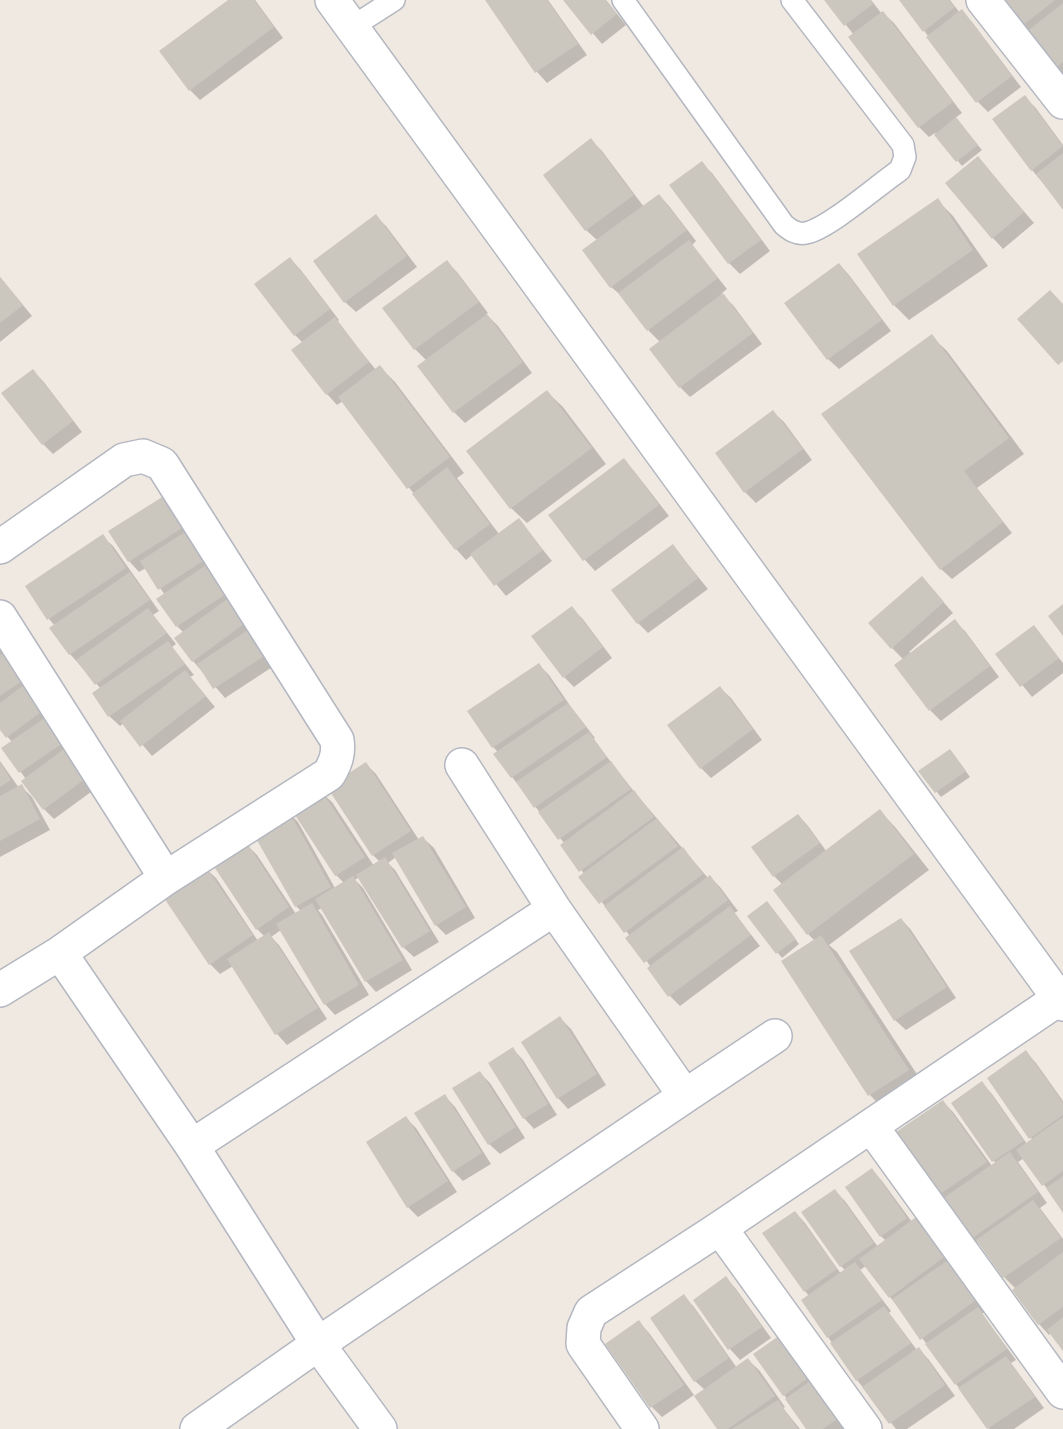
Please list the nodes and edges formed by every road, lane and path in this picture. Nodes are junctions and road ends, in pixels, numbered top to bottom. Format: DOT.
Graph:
graph roads {
  1 [pos="332,0"];
  2 [pos="394,0"];
  3 [pos="623,0"];
  4 [pos="792,0"];
  5 [pos="982,0"];
  6 [pos="352,27"];
  7 [pos="1063,102"];
  8 [pos="0,547"];
  9 [pos="0,617"];
  10 [pos="462,765"];
  11 [pos="166,878"];
  12 [pos="554,909"];
  13 [pos="60,953"];
  14 [pos="0,990"];
  15 [pos="1062,1000"];
  16 [pos="775,1036"];
  17 [pos="685,1096"];
  18 [pos="871,1126"];
  19 [pos="192,1146"];
  20 [pos="720,1228"];
  21 [pos="318,1344"];
  22 [pos="1063,1392"];
  23 [pos="197,1429"];
  24 [pos="380,1429"];
  25 [pos="642,1429"];
  26 [pos="866,1429"];
  1 -- 6 [label="street"];
  2 -- 6 [label="lane"];
  3 -- 4 [label="lane"];
  5 -- 7 [label="street"];
  6 -- 15 [label="street"];
  8 -- 11 [label="street"];
  9 -- 11 [label="street"];
  10 -- 12 [label="street"];
  11 -- 13 [label="street"];
  12 -- 17 [label="street"];
  12 -- 19 [label="street"];
  13 -- 14 [label="street"];
  13 -- 19 [label="street"];
  15 -- 18 [label="street"];
  16 -- 17 [label="street"];
  17 -- 21 [label="street"];
  18 -- 20 [label="street"];
  18 -- 22 [label="street"];
  19 -- 21 [label="street"];
  20 -- 25 [label="street"];
  20 -- 26 [label="street"];
  21 -- 23 [label="street"];
  21 -- 24 [label="street"];
}
